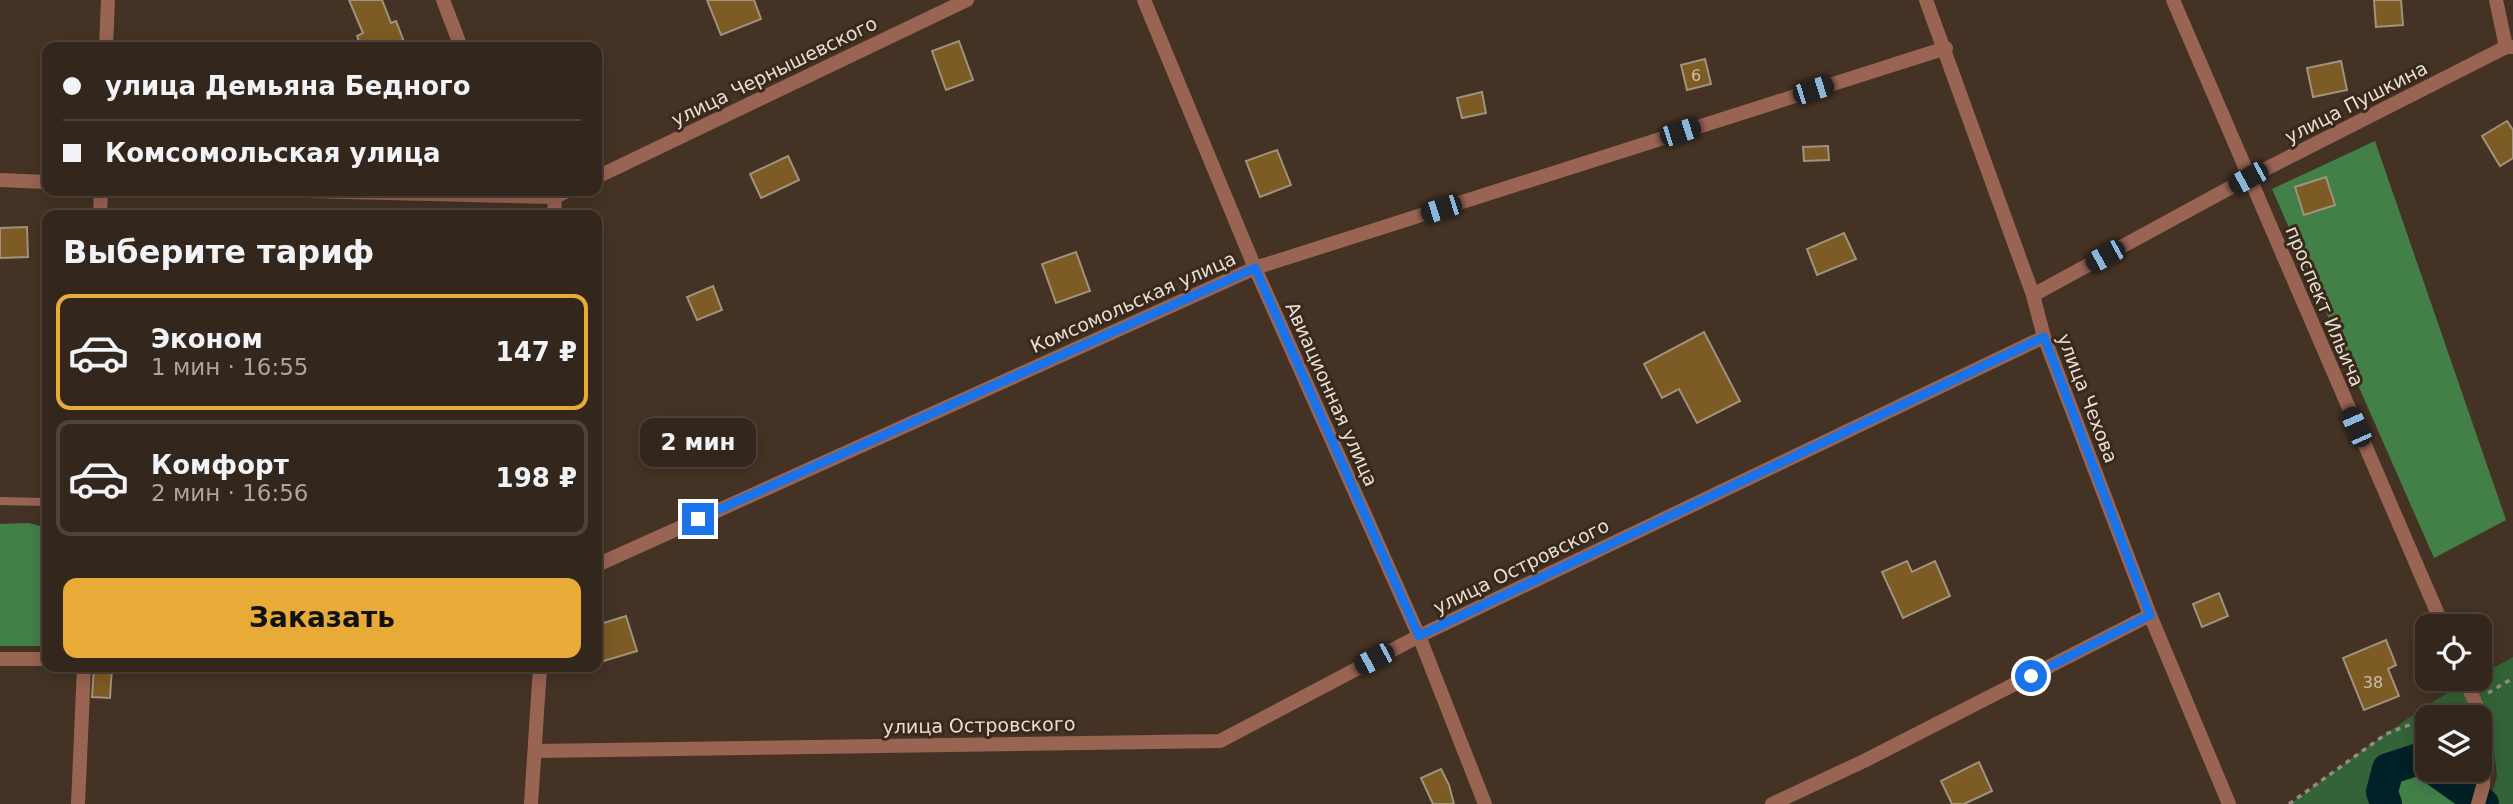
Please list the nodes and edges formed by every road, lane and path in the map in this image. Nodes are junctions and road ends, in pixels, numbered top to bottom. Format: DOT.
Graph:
graph roads {
  1 [pos="108,0"];
  2 [pos="443,0"];
  3 [pos="967,0"];
  4 [pos="1144,0"];
  5 [pos="1926,0"];
  6 [pos="2173,0"];
  7 [pos="2496,0"];
  8 [pos="106,42"];
  9 [pos="459,42"];
  10 [pos="2509,47"];
  11 [pos="1945,48"];
  12 [pos="602,175"];
  13 [pos="2248,178"];
  14 [pos="0,180"];
  15 [pos="42,183"];
  16 [pos="1255,268"];
  17 [pos="2033,295"];
  18 [pos="2044,337"];
  19 [pos="0,501"];
  20 [pos="42,502"];
  21 [pos="602,563"];
  22 [pos="2437,614"];
  23 [pos="2150,615"];
  24 [pos="1419,636"];
  25 [pos="0,659"];
  26 [pos="42,659"];
  27 [pos="84,672"];
  28 [pos="540,672"];
  29 [pos="2513,678"];
  30 [pos="2470,691"];
  31 [pos="2474,700"];
  32 [pos="2461,705"];
  33 [pos="2415,723"];
  34 [pos="535,751"];
  35 [pos="78,804"];
  36 [pos="531,804"];
  37 [pos="1485,804"];
  38 [pos="1772,804"];
  39 [pos="2230,804"];
  40 [pos="2289,804"];
  41 [pos="2478,804"];
  1 -- 8 [label="street"];
  2 -- 9 [label="street"];
  3 -- 12 [label="street, улица Чернышевского"];
  4 -- 16 [label="street, Авиационная улица"];
  5 -- 11 [label="street, улица Чехова"];
  6 -- 13 [label="street, проспект Ильича"];
  7 -- 10 [label="street"];
  10 -- 13 [label="street, улица Пушкина"];
  11 -- 16 [label="street, Комсомольская улица"];
  11 -- 17 [label="street, улица Чехова"];
  13 -- 17 [label="street, улица Пушкина"];
  13 -- 22 [label="street, проспект Ильича"];
  14 -- 15 [label="street"];
  16 -- 21 [label="street, Комсомольская улица"];
  16 -- 24 [label="street, Авиационная улица"];
  17 -- 18 [label="street, улица Чехова"];
  18 -- 23 [label="street, улица Чехова"];
  18 -- 24 [label="street, улица Островского"];
  19 -- 20 [label="lane"];
  23 -- 38 [label="street"];
  23 -- 39 [label="street, улица Чехова"];
  24 -- 34 [label="street, улица Островского"];
  24 -- 37 [label="street, Авиационная улица"];
  25 -- 26 [label="street"];
  27 -- 35 [label="street"];
  28 -- 34 [label="street"];
  29 -- 31 [label="path"];
  30 -- 31 [label="street"];
  31 -- 32 [label="path"];
  31 -- 41 [label="street"];
  33 -- 40 [label="path"];
  34 -- 36 [label="street"];
}
